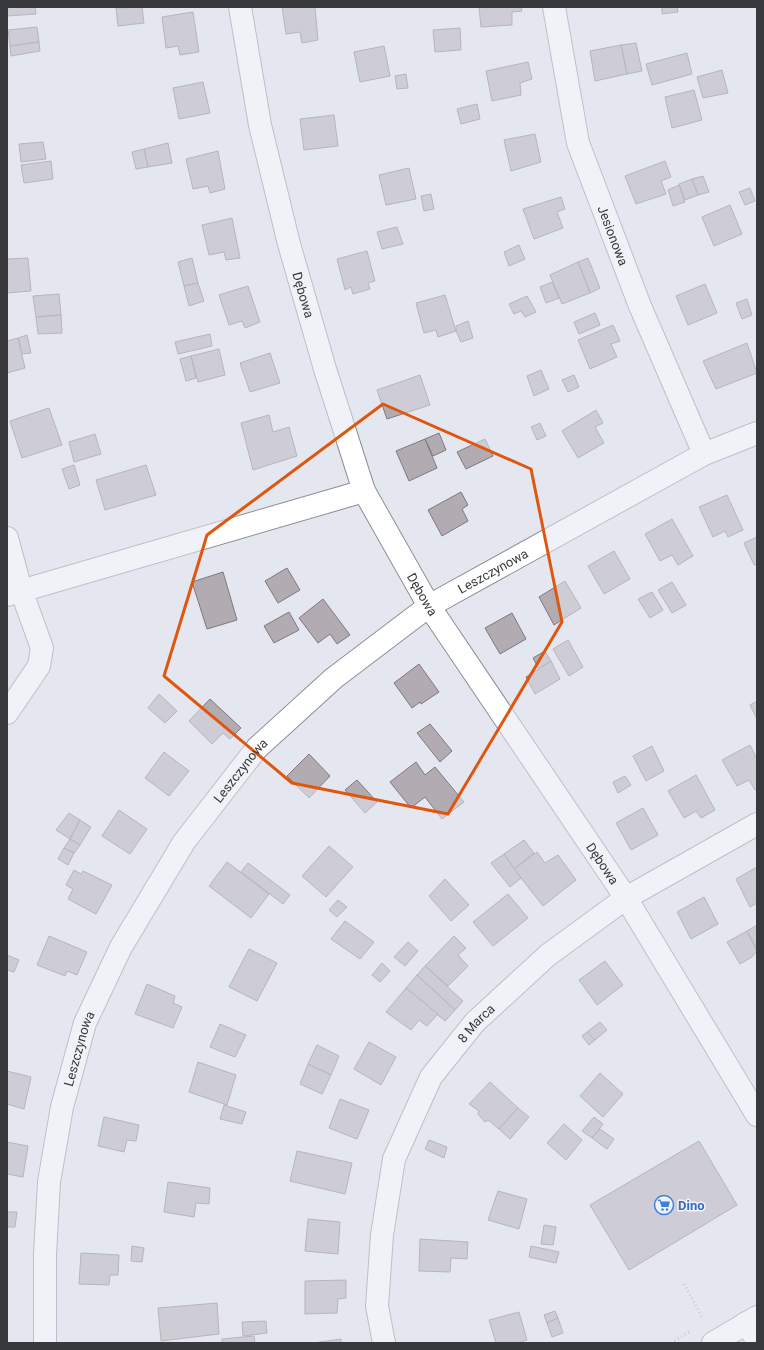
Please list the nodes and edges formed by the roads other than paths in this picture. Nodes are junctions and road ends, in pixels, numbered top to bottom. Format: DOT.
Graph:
graph roads {
  1 [pos="240,7"];
  2 [pos="554,7"];
  3 [pos="757,433"];
  4 [pos="704,454"];
  5 [pos="364,492"];
  6 [pos="7,538"];
  7 [pos="14,593"];
  8 [pos="429,606"];
  9 [pos="7,713"];
  10 [pos="757,824"];
  11 [pos="626,898"];
  12 [pos="757,1116"];
  13 [pos="754,1326"];
  14 [pos="45,1343"];
  15 [pos="384,1343"];
  16 [pos="713,1343"];
  1 -- 5 [label="street, Dębowa"];
  2 -- 4 [label="street, Jesionowa"];
  3 -- 4 [label="street, Leszczynowa"];
  4 -- 8 [label="street, Leszczynowa"];
  5 -- 7 [label="street"];
  5 -- 8 [label="street, Dębowa"];
  6 -- 7 [label="street"];
  7 -- 9 [label="street"];
  8 -- 11 [label="street, Dębowa"];
  8 -- 14 [label="street, Leszczynowa"];
  10 -- 11 [label="street, 8 Marca"];
  11 -- 12 [label="street, Dębowa"];
  11 -- 15 [label="street, 8 Marca"];
  13 -- 16 [label="street"];
}
